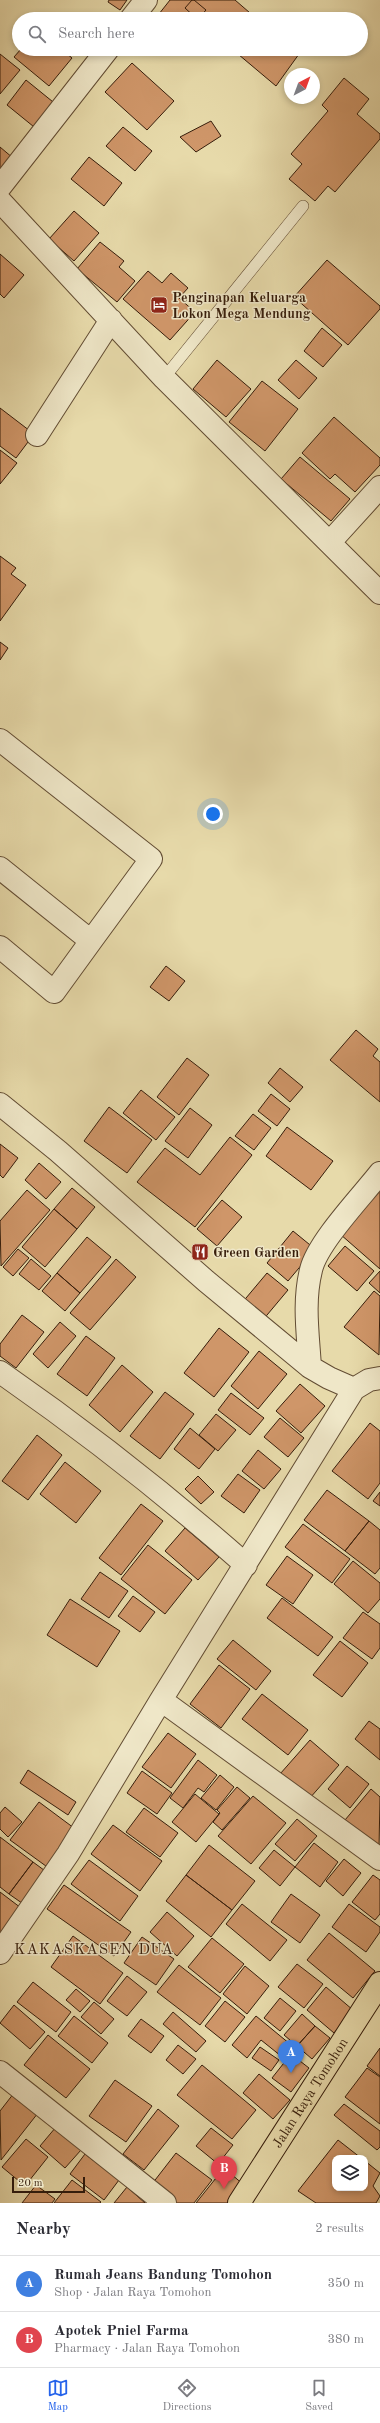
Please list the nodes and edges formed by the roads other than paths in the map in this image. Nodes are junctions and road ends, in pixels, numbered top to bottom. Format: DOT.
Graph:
graph roads {
  1 [pos="146,0"];
  2 [pos="137,12"];
  3 [pos="103,56"];
  4 [pos="0,187"];
  5 [pos="0,201"];
  6 [pos="303,206"];
  7 [pos="111,320"];
  8 [pos="164,378"];
  9 [pos="37,435"];
  10 [pos="380,487"];
  11 [pos="330,542"];
  12 [pos="380,593"];
  13 [pos="0,740"];
  14 [pos="0,868"];
  15 [pos="91,940"];
  16 [pos="0,947"];
  17 [pos="0,1104"];
  18 [pos="380,1173"];
  19 [pos="310,1367"];
  20 [pos="0,1372"];
  21 [pos="380,1378"];
  22 [pos="354,1389"];
  23 [pos="246,1565"];
  24 [pos="161,1700"];
  25 [pos="380,1859"];
  26 [pos="0,1953"];
  27 [pos="380,1983"];
  28 [pos="0,2072"];
  29 [pos="165,2203"];
  30 [pos="240,2203"];
  1 -- 2 [label="street"];
  3 -- 4 [label="street"];
  5 -- 7 [label="street"];
  6 -- 8 [label="lane"];
  7 -- 8 [label="street"];
  7 -- 9 [label="street"];
  8 -- 11 [label="street"];
  10 -- 11 [label="street"];
  11 -- 12 [label="street"];
  13 -- 15 [label="street"];
  14 -- 15 [label="street"];
  15 -- 16 [label="street"];
  17 -- 19 [label="street"];
  18 -- 19 [label="street"];
  19 -- 22 [label="street"];
  20 -- 23 [label="street"];
  21 -- 22 [label="street"];
  22 -- 23 [label="street"];
  23 -- 24 [label="street"];
  24 -- 25 [label="street"];
  24 -- 26 [label="street"];
  27 -- 30 [label="highway, Jalan Raya Tomohon"];
  28 -- 29 [label="street"];
}
